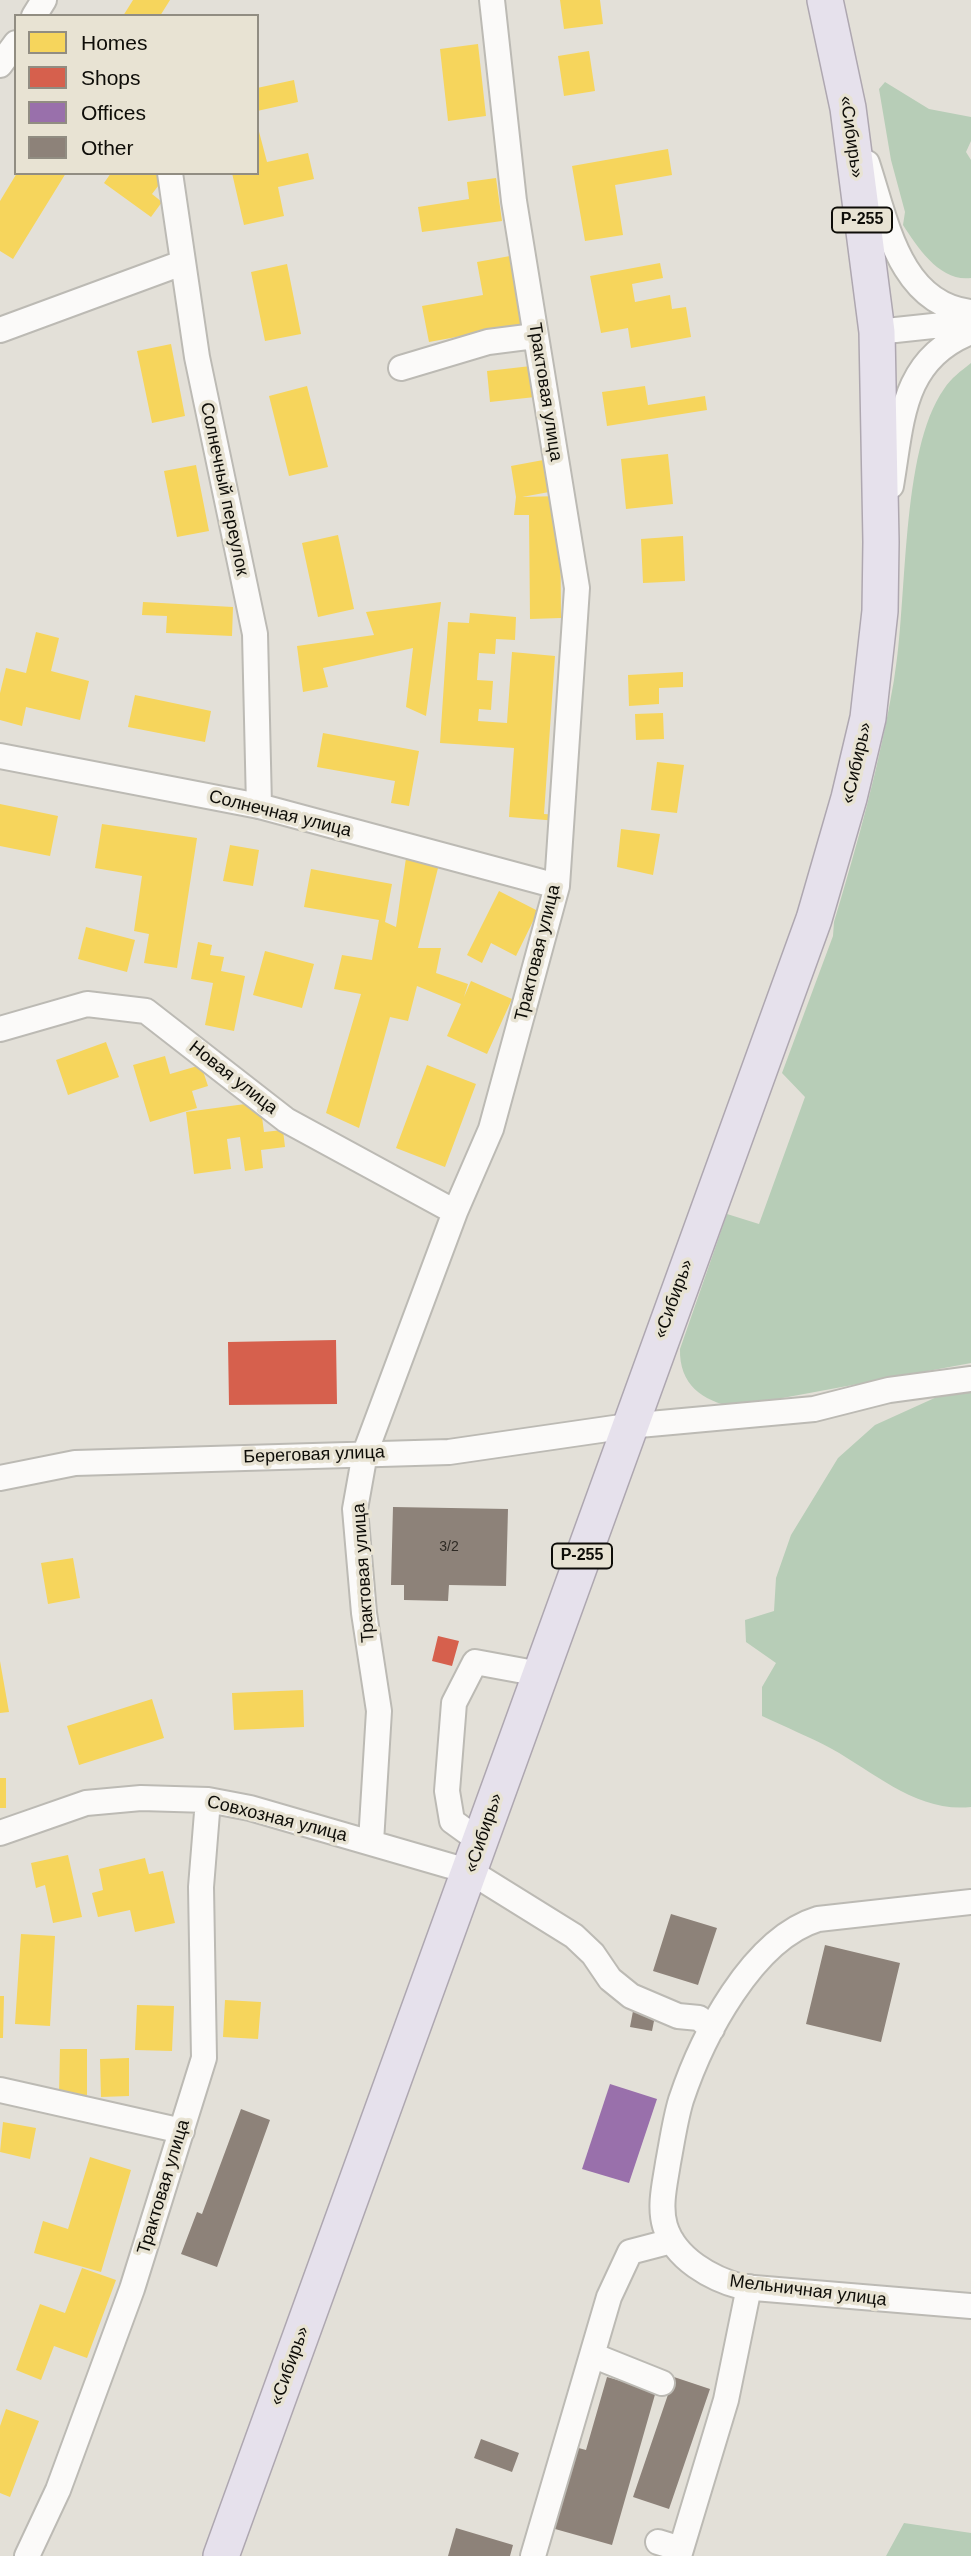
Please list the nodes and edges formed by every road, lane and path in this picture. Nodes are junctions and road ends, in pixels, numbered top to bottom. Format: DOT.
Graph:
graph roads {
  1 [pos="492,0"];
  2 [pos="825,0"];
  3 [pos="848,108"];
  4 [pos="170,175"];
  5 [pos="182,263"];
  6 [pos="971,312"];
  7 [pos="971,322"];
  8 [pos="0,330"];
  9 [pos="877,332"];
  10 [pos="971,332"];
  11 [pos="536,336"];
  12 [pos="401,368"];
  13 [pos="881,542"];
  14 [pos="0,756"];
  15 [pos="259,806"];
  16 [pos="557,886"];
  17 [pos="0,1029"];
  18 [pos="455,1212"];
  19 [pos="971,1379"];
  20 [pos="628,1426"];
  21 [pos="365,1453"];
  22 [pos="0,1478"];
  23 [pos="540,1674"];
  24 [pos="208,1800"];
  25 [pos="0,1833"];
  26 [pos="372,1842"];
  27 [pos="476,1857"];
  28 [pos="971,1902"];
  29 [pos="712,2029"];
  30 [pos="0,2090"];
  31 [pos="182,2131"];
  32 [pos="673,2241"];
  33 [pos="749,2287"];
  34 [pos="971,2306"];
  35 [pos="593,2355"];
  36 [pos="662,2384"];
  37 [pos="673,2549"];
  38 [pos="27,2556"];
  39 [pos="221,2556"];
  40 [pos="533,2556"];
  1 -- 11 [label="street, Трактовая улица"];
  2 -- 3 [label="highway, «Сибирь» / Р-255"];
  3 -- 6 [label="street"];
  3 -- 9 [label="highway, «Сибирь» / Р-255"];
  4 -- 5 [label="street, Солнечный переулок"];
  5 -- 8 [label="street"];
  5 -- 15 [label="street, Солнечный переулок"];
  7 -- 9 [label="street"];
  9 -- 13 [label="highway, «Сибирь» / Р-255"];
  10 -- 13 [label="street"];
  11 -- 12 [label="street"];
  11 -- 16 [label="street, Трактовая улица"];
  13 -- 20 [label="highway, «Сибирь» / Р-255"];
  14 -- 15 [label="street, Солнечная улица"];
  15 -- 16 [label="street, Солнечная улица"];
  16 -- 18 [label="street, Трактовая улица"];
  17 -- 18 [label="street, Новая улица"];
  18 -- 21 [label="street, Трактовая улица"];
  19 -- 20 [label="street, Береговая улица"];
  20 -- 21 [label="street, Береговая улица"];
  20 -- 23 [label="highway, «Сибирь» / Р-255"];
  21 -- 22 [label="street, Береговая улица"];
  21 -- 26 [label="street, Трактовая улица"];
  23 -- 27 [label="highway, «Сибирь» / Р-255"];
  23 -- 27 [label="street"];
  24 -- 25 [label="street, Совхозная улица"];
  24 -- 26 [label="street, Совхозная улица"];
  24 -- 31 [label="street, Трактовая улица"];
  26 -- 27 [label="street, Совхозная улица"];
  27 -- 29 [label="street"];
  27 -- 39 [label="highway, «Сибирь» / Р-255"];
  28 -- 29 [label="street, Мельничная улица"];
  29 -- 32 [label="street, Мельничная улица"];
  30 -- 31 [label="street"];
  31 -- 38 [label="street, Трактовая улица"];
  32 -- 33 [label="street, Мельничная улица"];
  32 -- 35 [label="street"];
  33 -- 34 [label="street, Мельничная улица"];
  33 -- 37 [label="street"];
  35 -- 36 [label="street"];
  35 -- 40 [label="street"];
}
